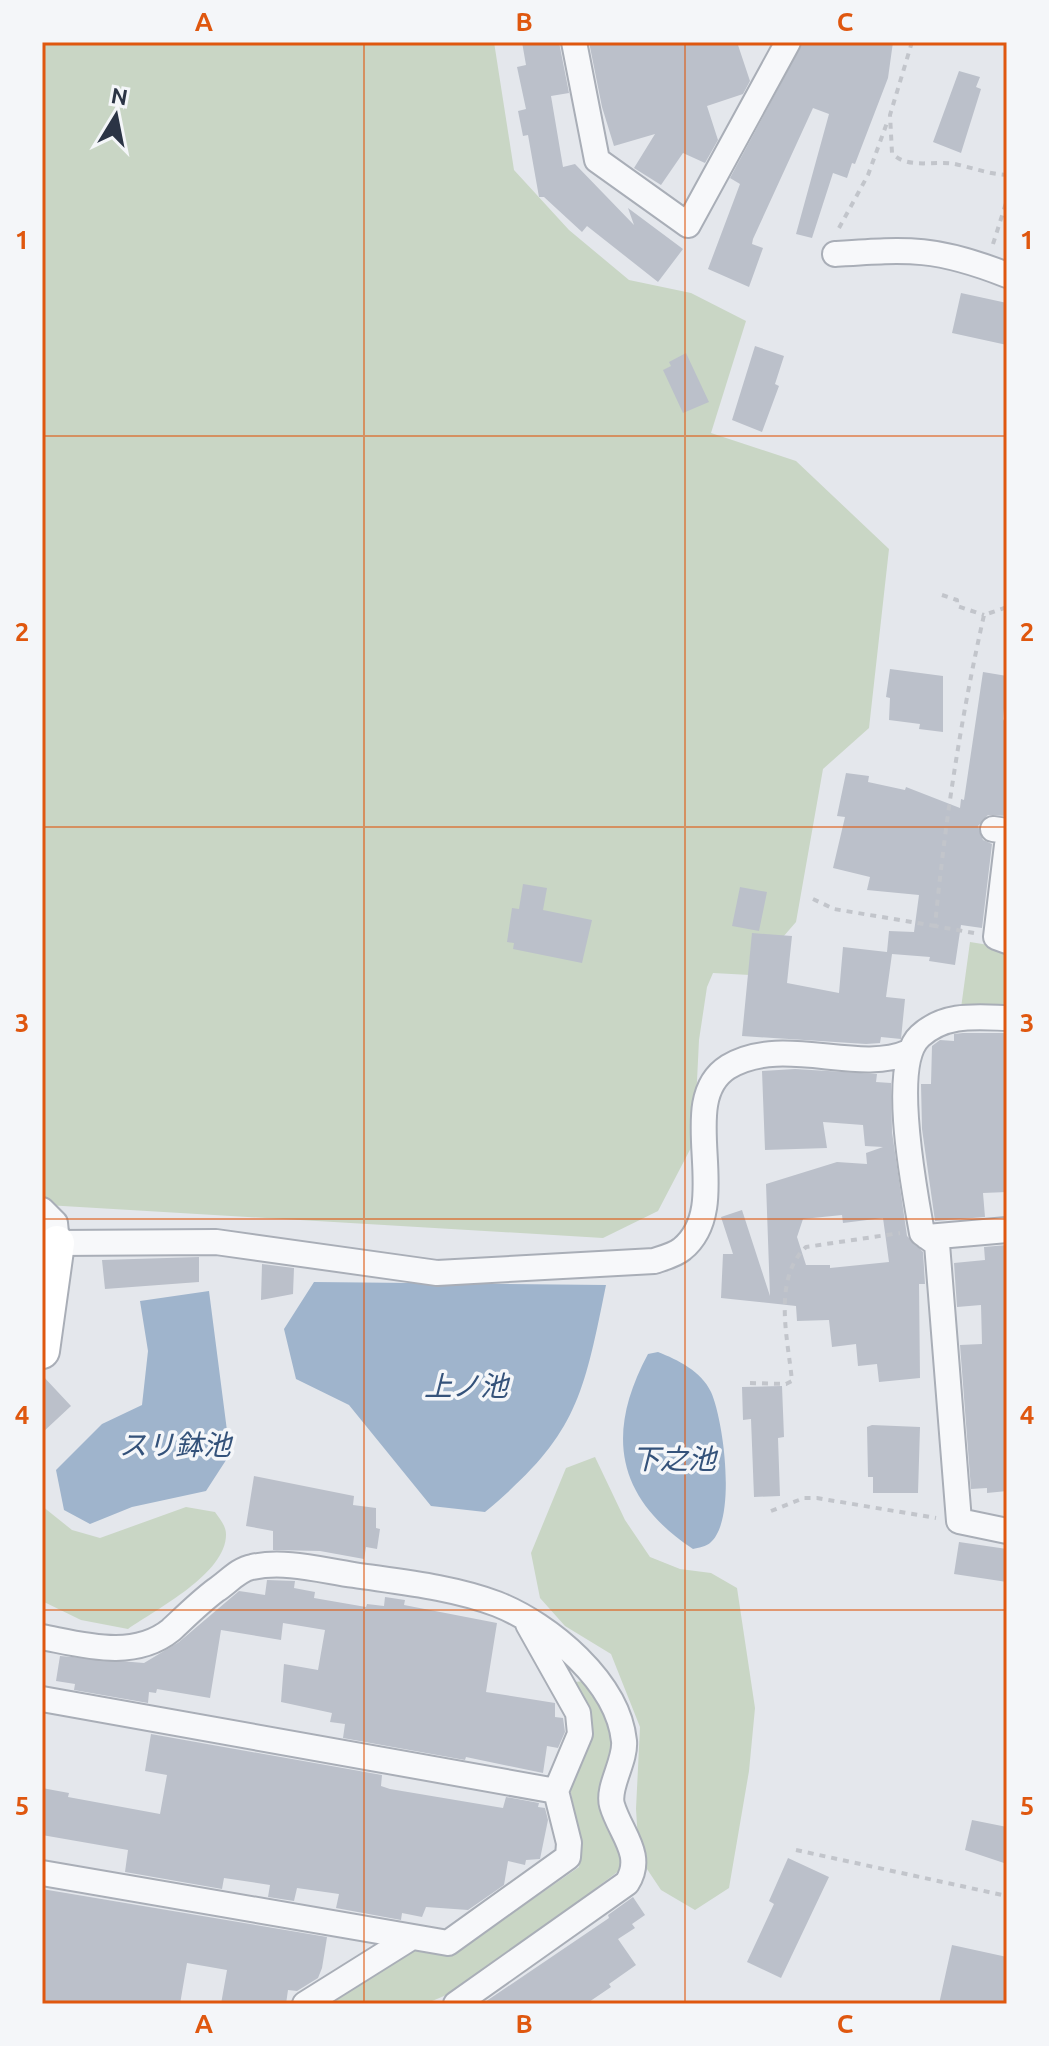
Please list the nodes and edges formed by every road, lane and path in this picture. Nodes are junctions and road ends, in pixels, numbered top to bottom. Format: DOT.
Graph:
graph roads {
  1 [pos="788,42"];
  2 [pos="912,42"];
  3 [pos="576,43"];
  4 [pos="890,115"];
  5 [pos="1007,175"];
  6 [pos="1007,200"];
  7 [pos="835,254"];
  8 [pos="996,271"];
  9 [pos="942,595"];
  10 [pos="1007,607"];
  11 [pos="984,615"];
  12 [pos="1002,835"];
  13 [pos="813,899"];
  14 [pos="935,926"];
  15 [pos="1001,939"];
  16 [pos="1007,1018"];
  17 [pos="909,1052"];
  18 [pos="42,1210"];
  19 [pos="1007,1230"];
  20 [pos="924,1235"];
  21 [pos="51,1262"];
  22 [pos="42,1351"];
  23 [pos="750,1383"];
  24 [pos="771,1511"];
  25 [pos="959,1521"];
  26 [pos="1007,1531"];
  27 [pos="527,1622"];
  28 [pos="42,1637"];
  29 [pos="42,1699"];
  30 [pos="556,1791"];
  31 [pos="796,1850"];
  32 [pos="42,1873"];
  33 [pos="1007,1896"];
  34 [pos="412,1937"];
  35 [pos="305,2004"];
  36 [pos="456,2004"];
  1 -- 3 [label="street"];
  2 -- 4 [label="path"];
  4 -- 5 [label="path"];
  4 -- 7 [label="path"];
  6 -- 8 [label="path"];
  7 -- 8 [label="street"];
  9 -- 11 [label="path"];
  10 -- 11 [label="path"];
  11 -- 14 [label="path"];
  12 -- 15 [label="street"];
  13 -- 14 [label="path"];
  14 -- 15 [label="path"];
  16 -- 17 [label="street"];
  17 -- 20 [label="street"];
  17 -- 21 [label="street"];
  18 -- 21 [label="street"];
  19 -- 20 [label="street"];
  20 -- 23 [label="path"];
  20 -- 25 [label="street"];
  21 -- 22 [label="street"];
  24 -- 25 [label="path"];
  25 -- 26 [label="street"];
  27 -- 28 [label="street"];
  27 -- 30 [label="street"];
  27 -- 36 [label="street"];
  29 -- 30 [label="street"];
  30 -- 34 [label="street"];
  31 -- 33 [label="path"];
  32 -- 34 [label="street"];
  34 -- 35 [label="street"];
}
